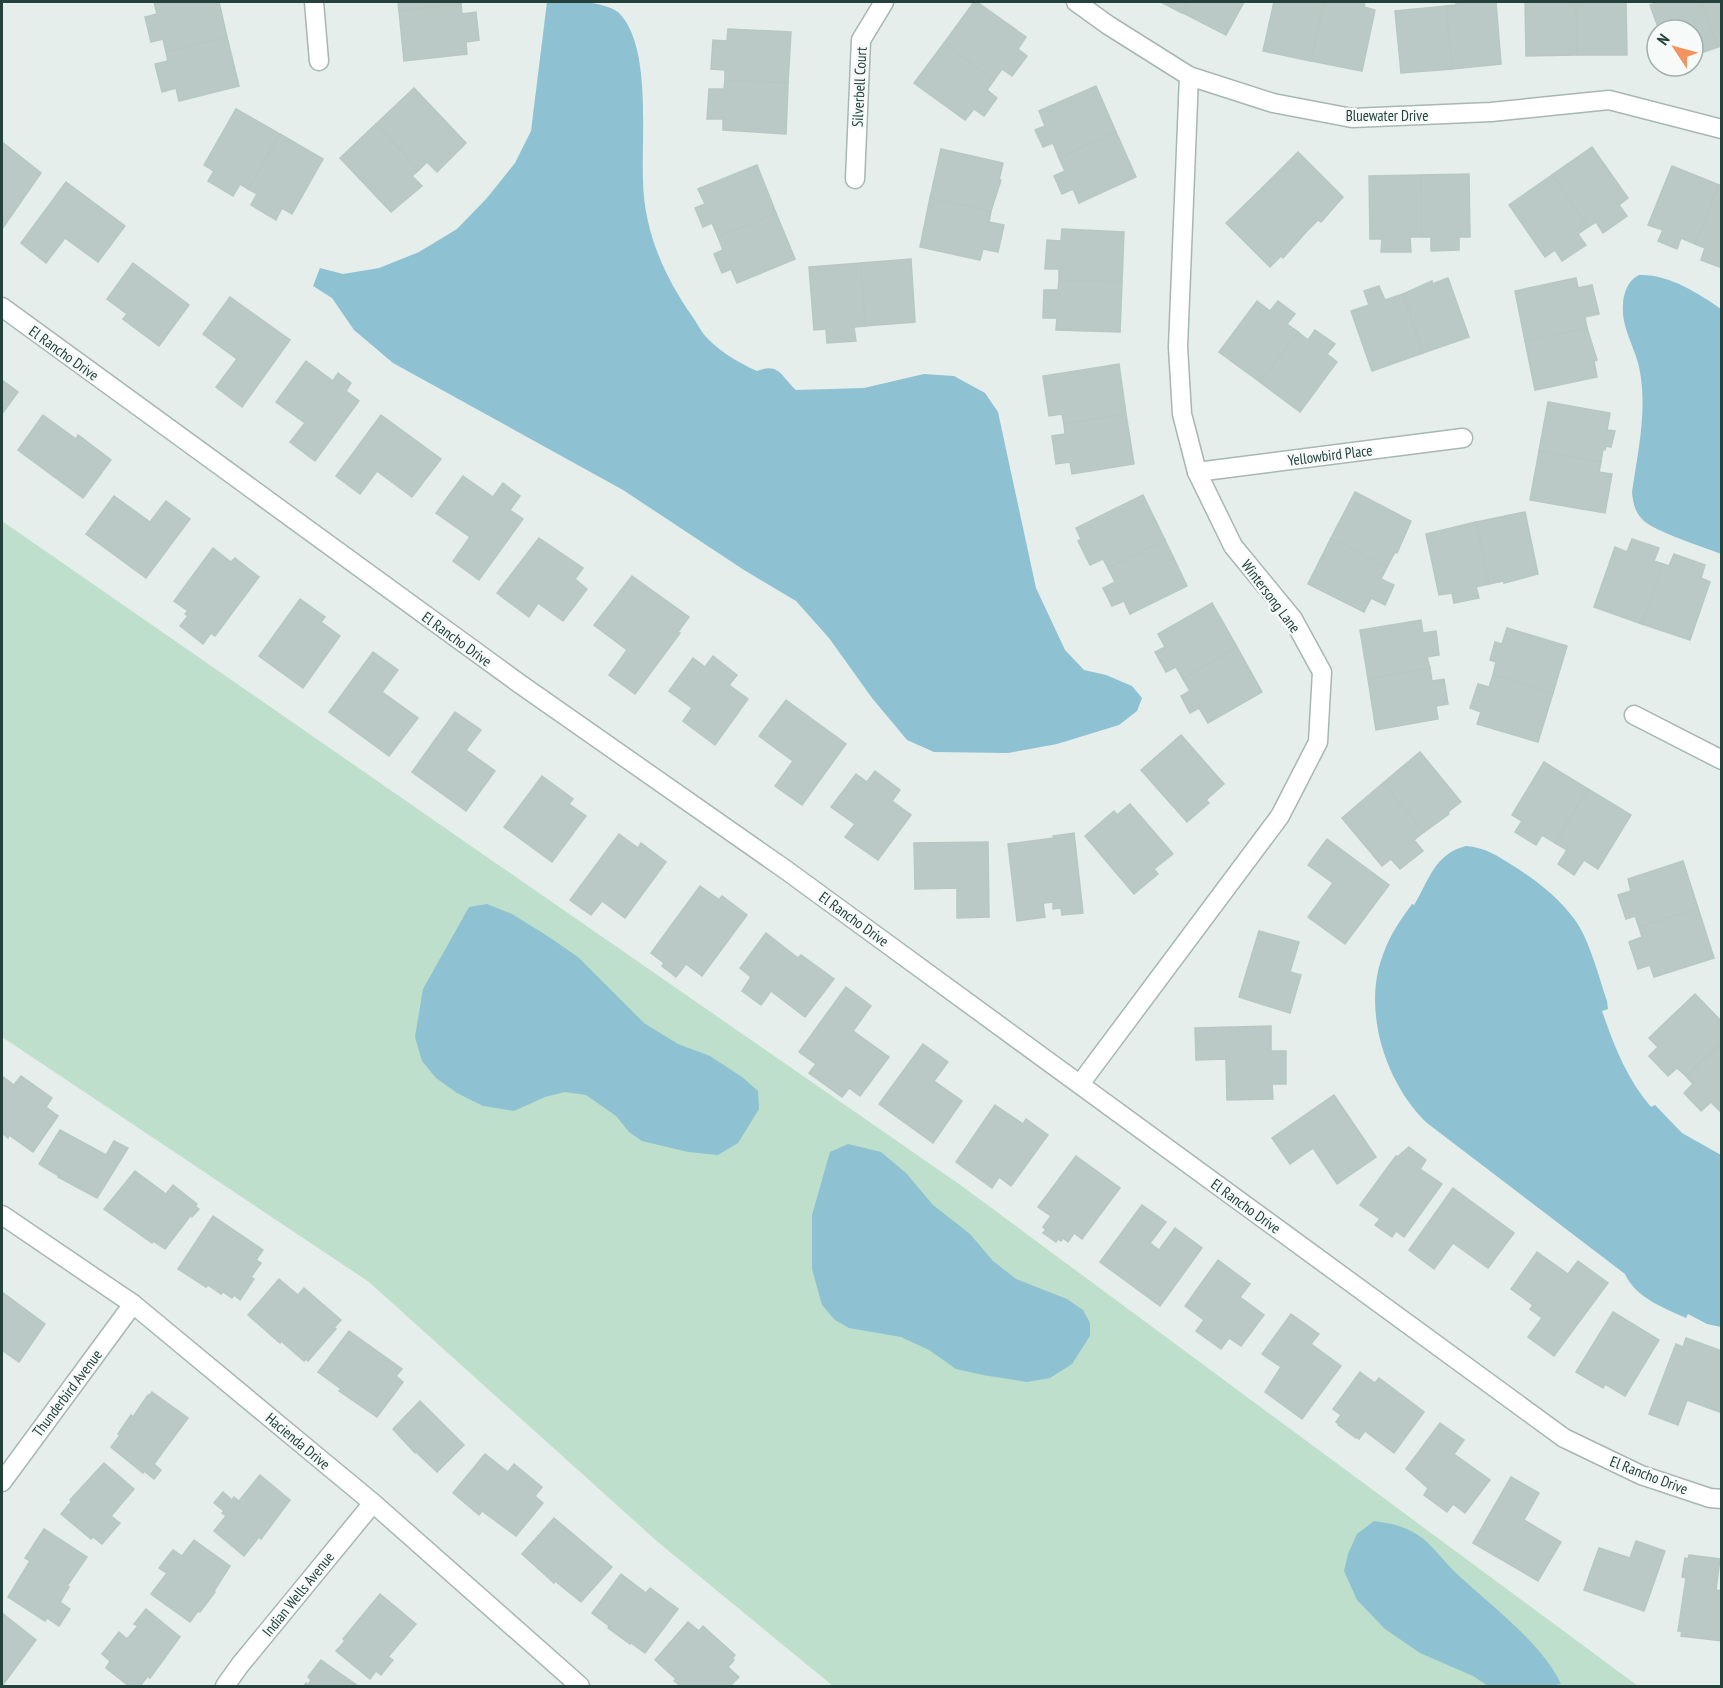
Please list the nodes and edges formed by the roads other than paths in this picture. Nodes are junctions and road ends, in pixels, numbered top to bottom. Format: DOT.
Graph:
graph roads {
  1 [pos="314,2"];
  2 [pos="884,2"];
  3 [pos="1076,2"];
  4 [pos="319,61"];
  5 [pos="1189,76"];
  6 [pos="1722,129"];
  7 [pos="855,180"];
  8 [pos="2,307"];
  9 [pos="1463,438"];
  10 [pos="1197,472"];
  11 [pos="1634,715"];
  12 [pos="1722,760"];
  13 [pos="1080,1084"];
  14 [pos="2,1215"];
  15 [pos="133,1304"];
  16 [pos="2,1482"];
  17 [pos="1722,1498"];
  18 [pos="373,1503"];
  19 [pos="225,1686"];
  20 [pos="580,1686"];
  1 -- 4 [label="street"];
  2 -- 7 [label="street, Silverbell Court"];
  3 -- 5 [label="street, Bluewater Drive"];
  5 -- 6 [label="street, Bluewater Drive"];
  5 -- 10 [label="street, Wintersong Lane"];
  8 -- 13 [label="street, El Rancho Drive"];
  9 -- 10 [label="street, Yellowbird Place"];
  10 -- 13 [label="street, Wintersong Lane"];
  11 -- 12 [label="street"];
  13 -- 17 [label="street, El Rancho Drive"];
  14 -- 15 [label="street, Hacienda Drive"];
  15 -- 16 [label="street, Thunderbird Avenue"];
  15 -- 18 [label="street, Hacienda Drive"];
  18 -- 19 [label="street, Indian Wells Avenue"];
  18 -- 20 [label="street, Hacienda Drive"];
}
